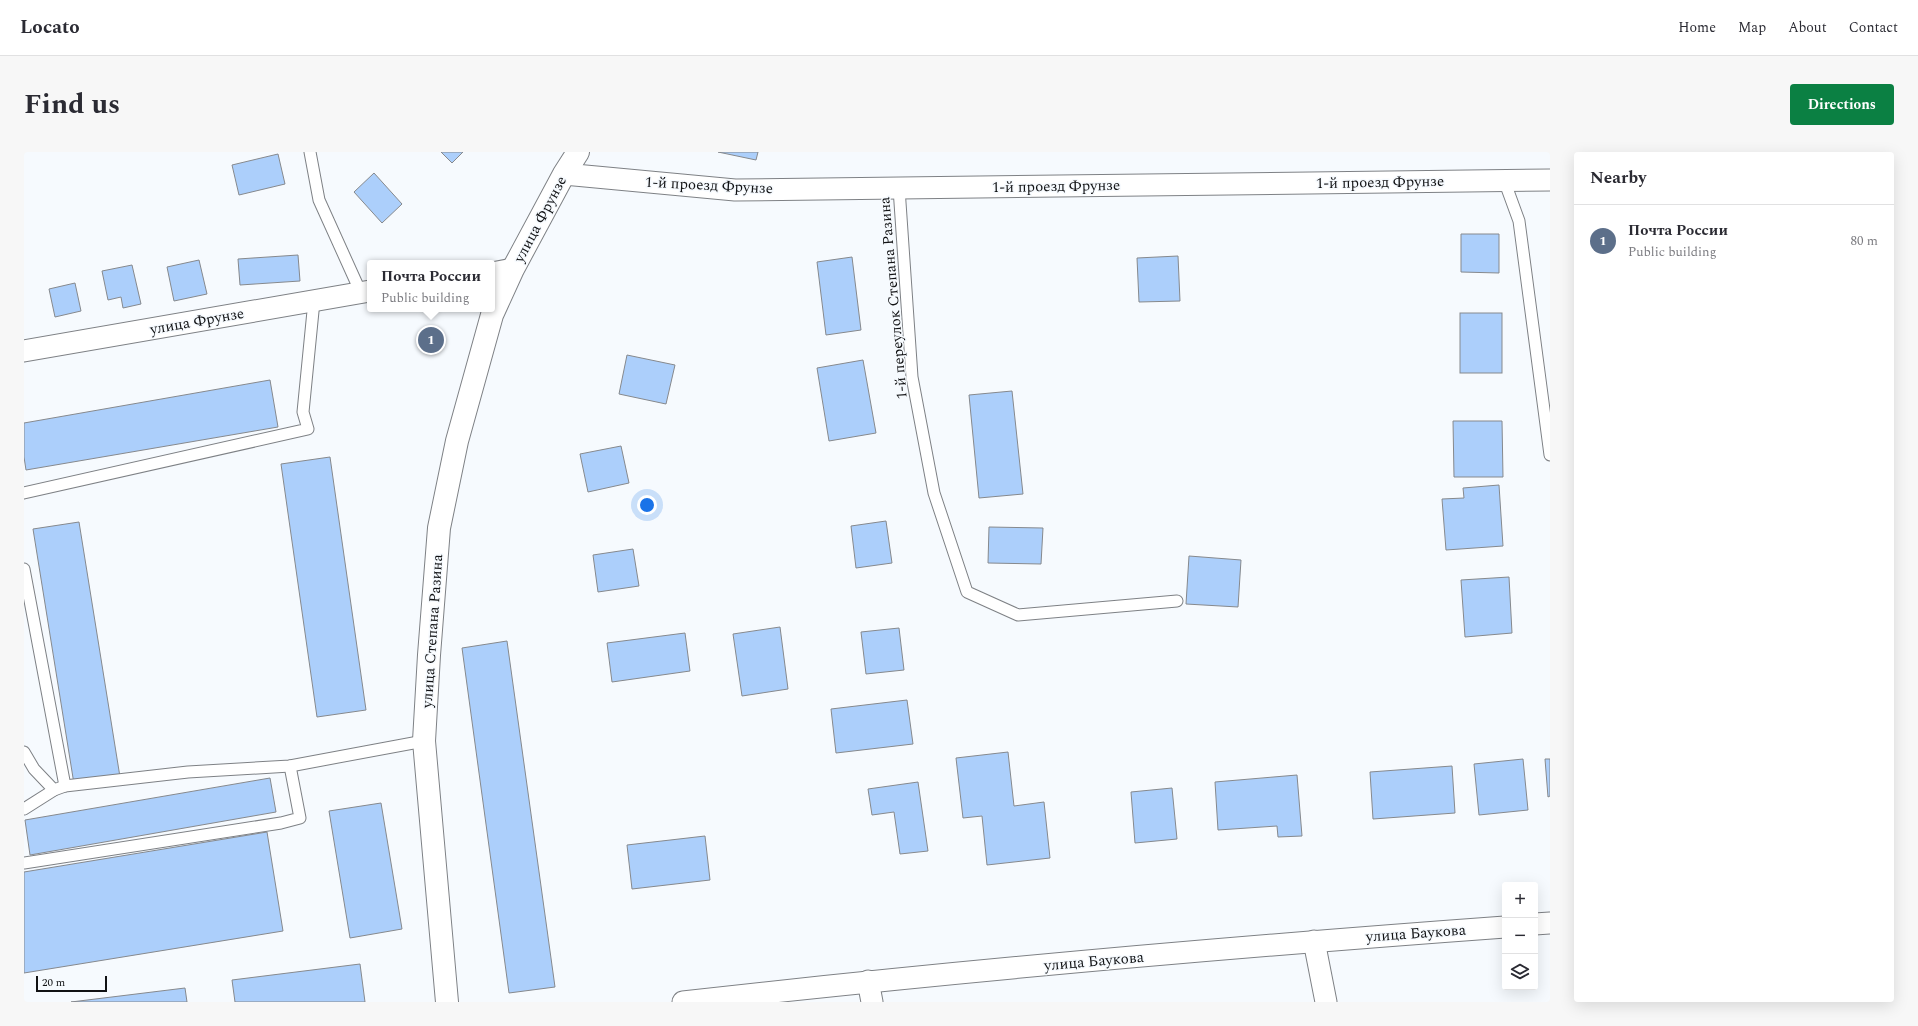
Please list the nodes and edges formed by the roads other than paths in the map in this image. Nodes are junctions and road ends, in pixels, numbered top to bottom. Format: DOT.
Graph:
graph roads {
  1 [pos="310,152"];
  2 [pos="578,152"];
  3 [pos="564,174"];
  4 [pos="1504,180"];
  5 [pos="1550,180"];
  6 [pos="899,188"];
  7 [pos="502,271"];
  8 [pos="365,292"];
  9 [pos="314,301"];
  10 [pos="495,302"];
  11 [pos="493,312"];
  12 [pos="24,352"];
  13 [pos="1550,455"];
  14 [pos="24,493"];
  15 [pos="24,569"];
  16 [pos="1177,600"];
  17 [pos="424,742"];
  18 [pos="24,752"];
  19 [pos="290,766"];
  20 [pos="65,786"];
  21 [pos="54,790"];
  22 [pos="24,809"];
  23 [pos="24,863"];
  24 [pos="1550,923"];
  25 [pos="1538,924"];
  26 [pos="1502,926"];
  27 [pos="1314,941"];
  28 [pos="868,981"];
  29 [pos="447,1002"];
  30 [pos="683,1002"];
  31 [pos="872,1002"];
  32 [pos="1326,1002"];
  1 -- 8 [label="lane"];
  2 -- 3 [label="street, улица Фрунзе"];
  3 -- 6 [label="street, 1-й проезд Фрунзе"];
  3 -- 7 [label="street, улица Фрунзе"];
  4 -- 5 [label="street, 1-й проезд Фрунзе"];
  4 -- 6 [label="street, 1-й проезд Фрунзе"];
  4 -- 13 [label="lane"];
  6 -- 16 [label="lane, 1-й переулок Степана Разина"];
  7 -- 10 [label="street, улица Степана Разина"];
  8 -- 9 [label="street, улица Фрунзе"];
  9 -- 12 [label="street, улица Фрунзе"];
  9 -- 14 [label="lane"];
  11 -- 17 [label="street, улица Степана Разина"];
  15 -- 20 [label="lane"];
  17 -- 19 [label="lane"];
  17 -- 29 [label="street, улица Степана Разина"];
  18 -- 21 [label="lane"];
  19 -- 20 [label="lane"];
  19 -- 23 [label="lane"];
  20 -- 21 [label="lane"];
  21 -- 22 [label="lane"];
  24 -- 25 [label="street"];
  26 -- 27 [label="street, улица Баукова"];
  27 -- 28 [label="street, улица Баукова"];
  27 -- 32 [label="street"];
  28 -- 30 [label="street, улица Баукова"];
  28 -- 31 [label="street"];
}
